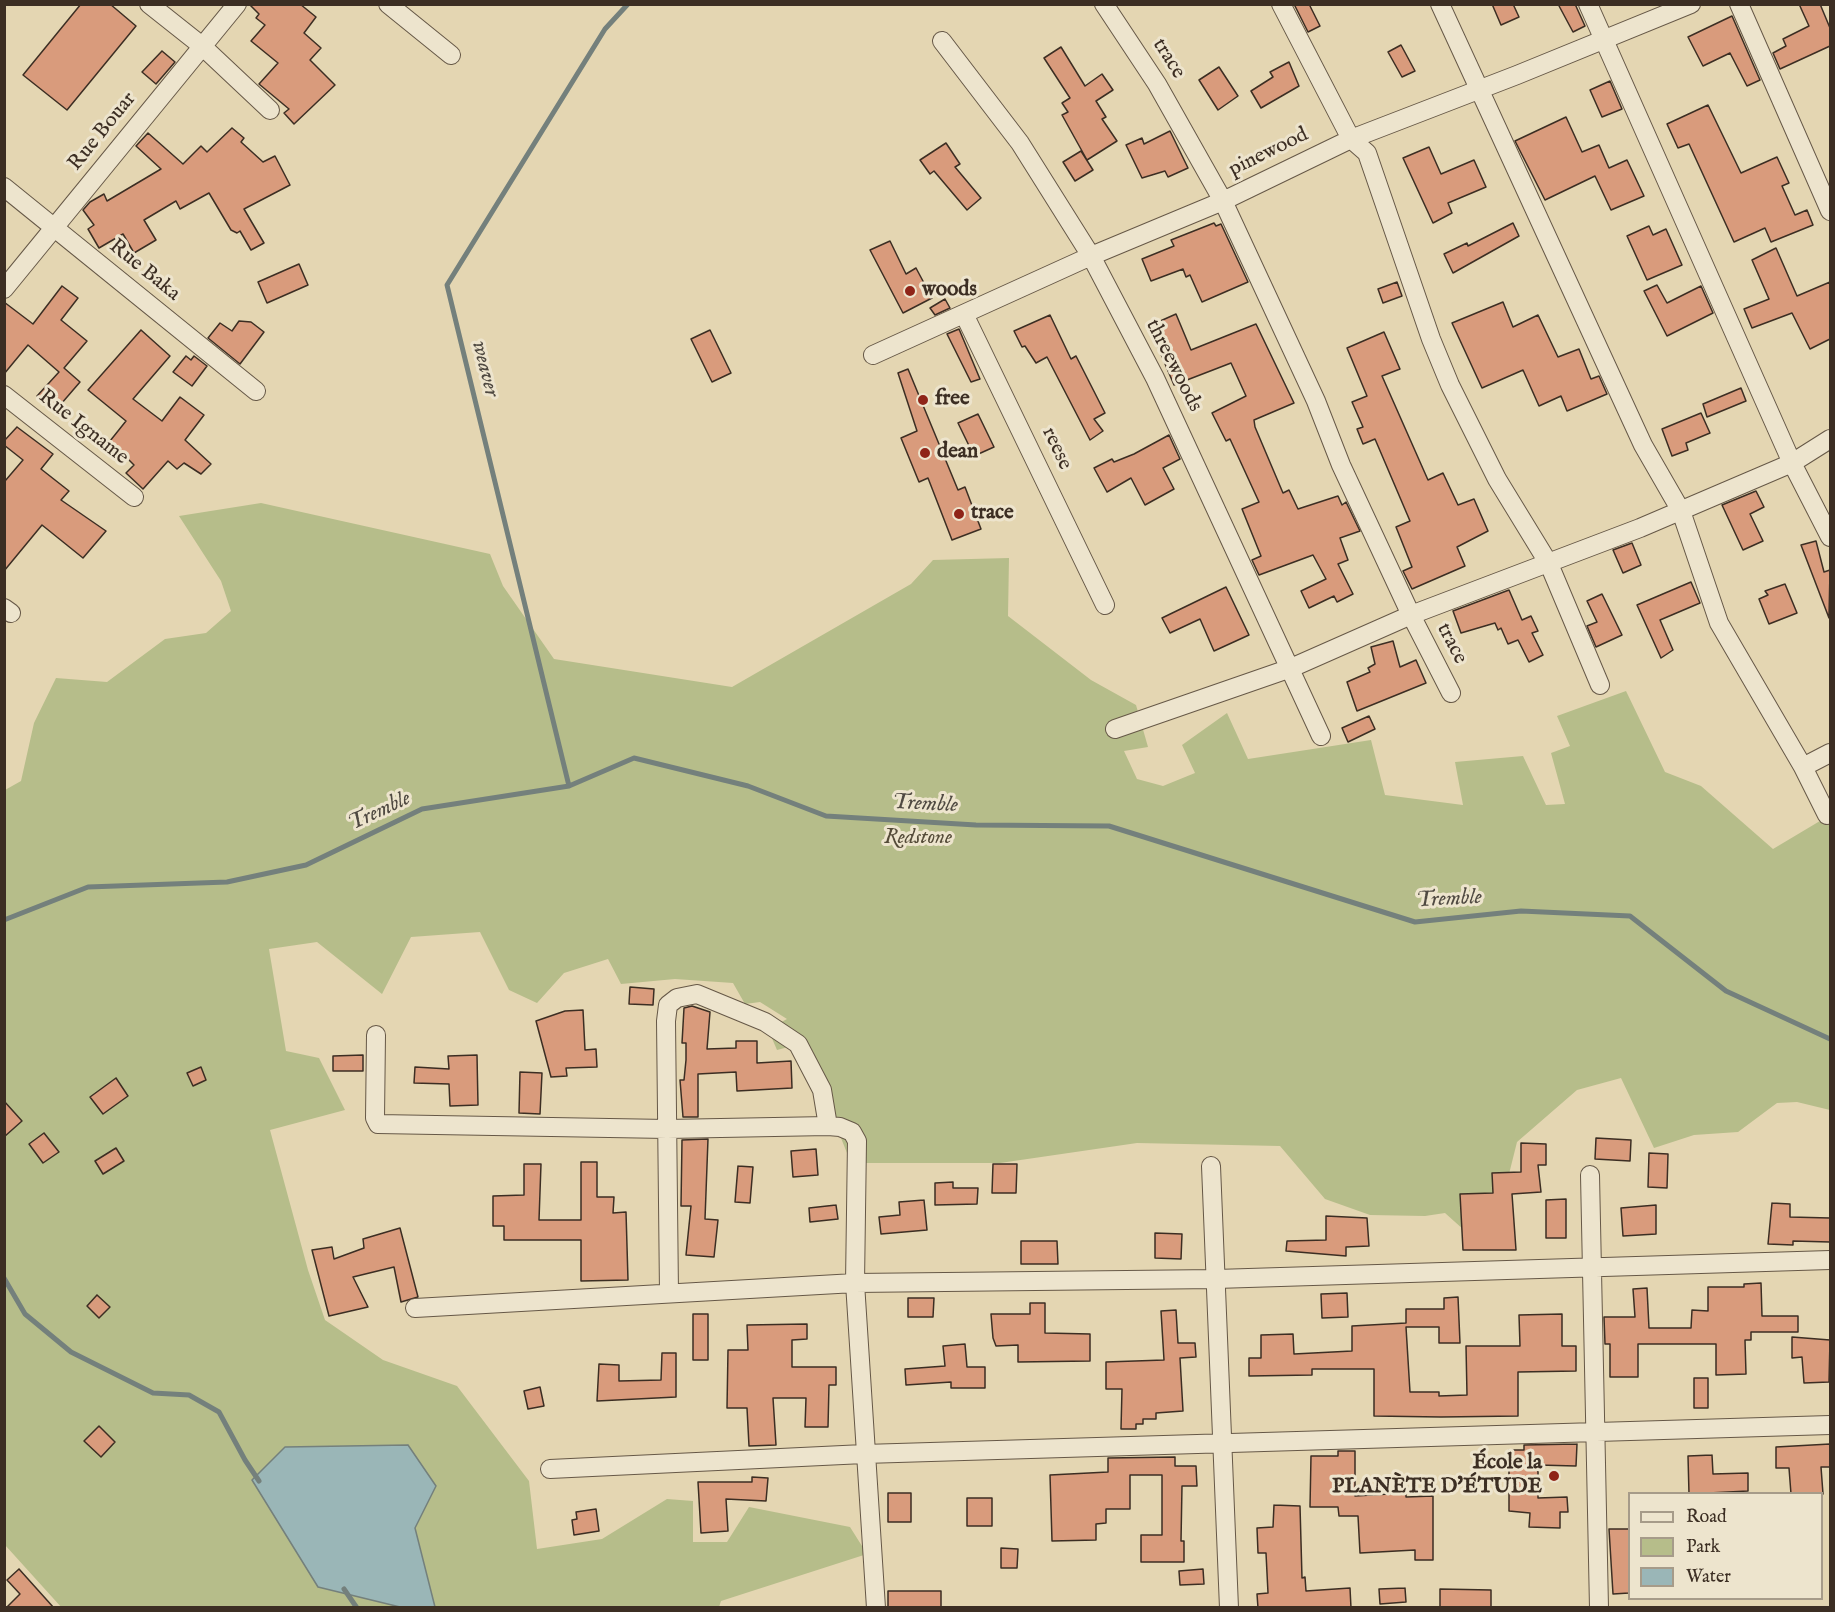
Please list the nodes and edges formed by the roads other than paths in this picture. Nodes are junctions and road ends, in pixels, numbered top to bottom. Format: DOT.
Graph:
graph roads {
  1 [pos="149,4"];
  2 [pos="237,4"];
  3 [pos="388,4"];
  4 [pos="1104,4"];
  5 [pos="1281,4"];
  6 [pos="1440,4"];
  7 [pos="1588,4"];
  8 [pos="1691,4"];
  9 [pos="1739,4"];
  10 [pos="1604,40"];
  11 [pos="942,41"];
  12 [pos="202,46"];
  13 [pos="451,56"];
  14 [pos="1479,89"];
  15 [pos="270,110"];
  16 [pos="1351,139"];
  17 [pos="4,187"];
  18 [pos="1223,201"];
  19 [pos="1830,211"];
  20 [pos="54,228"];
  21 [pos="1091,256"];
  22 [pos="4,289"];
  23 [pos="964,314"];
  24 [pos="873,355"];
  25 [pos="256,391"];
  26 [pos="4,395"];
  27 [pos="1830,439"];
  28 [pos="1792,463"];
  29 [pos="134,497"];
  30 [pos="1681,511"];
  31 [pos="1830,537"];
  32 [pos="1549,564"];
  33 [pos="1105,605"];
  34 [pos="1411,615"];
  35 [pos="1291,668"];
  36 [pos="1600,685"];
  37 [pos="1451,693"];
  38 [pos="1115,729"];
  39 [pos="1321,736"];
  40 [pos="1830,753"];
  41 [pos="1803,767"];
  42 [pos="1827,815"];
  43 [pos="376,1035"];
  44 [pos="828,1126"];
  45 [pos="667,1129"];
  46 [pos="1212,1166"];
  47 [pos="1590,1175"];
  48 [pos="1830,1260"];
  49 [pos="1591,1267"];
  50 [pos="1216,1279"];
  51 [pos="855,1284"];
  52 [pos="669,1293"];
  53 [pos="415,1308"];
  54 [pos="1830,1425"];
  55 [pos="1594,1434"];
  56 [pos="1224,1444"];
  57 [pos="864,1454"];
  58 [pos="550,1469"];
  59 [pos="876,1608"];
  60 [pos="1229,1608"];
  61 [pos="1599,1608"];
  1 -- 12 [label="street"];
  2 -- 12 [label="street, Rue Bouar"];
  3 -- 13 [label="street"];
  4 -- 18 [label="street, trace"];
  5 -- 16 [label="street"];
  6 -- 14 [label="street"];
  7 -- 10 [label="street"];
  8 -- 10 [label="street, pinewood"];
  9 -- 19 [label="street"];
  10 -- 14 [label="street, pinewood"];
  10 -- 28 [label="street"];
  11 -- 21 [label="street, threewoods"];
  12 -- 15 [label="street"];
  12 -- 20 [label="street, Rue Bouar"];
  14 -- 16 [label="street, pinewood"];
  14 -- 30 [label="street"];
  16 -- 18 [label="street, pinewood"];
  16 -- 32 [label="street"];
  17 -- 20 [label="street, Rue Baka"];
  18 -- 21 [label="street, pinewood"];
  18 -- 34 [label="street, trace"];
  20 -- 22 [label="street, Rue Bouar"];
  20 -- 25 [label="street, Rue Baka"];
  21 -- 23 [label="street, pinewood"];
  21 -- 35 [label="street, threewoods"];
  23 -- 24 [label="street, pinewood"];
  23 -- 33 [label="street, reese"];
  26 -- 29 [label="street, Rue Igname"];
  27 -- 28 [label="street"];
  28 -- 30 [label="street"];
  28 -- 31 [label="street"];
  30 -- 32 [label="street"];
  30 -- 41 [label="street"];
  32 -- 34 [label="street"];
  32 -- 36 [label="street"];
  34 -- 35 [label="street"];
  34 -- 37 [label="street, trace"];
  35 -- 38 [label="street"];
  35 -- 39 [label="street, threewoods"];
  40 -- 41 [label="street"];
  41 -- 42 [label="street"];
  43 -- 45 [label="street"];
  44 -- 45 [label="street"];
  44 -- 45 [label="street"];
  44 -- 51 [label="street"];
  45 -- 52 [label="street"];
  46 -- 50 [label="street"];
  47 -- 49 [label="street"];
  48 -- 49 [label="street"];
  49 -- 50 [label="street"];
  49 -- 55 [label="street"];
  50 -- 51 [label="street"];
  50 -- 56 [label="street"];
  51 -- 52 [label="street"];
  51 -- 57 [label="street"];
  52 -- 53 [label="street"];
  54 -- 55 [label="street"];
  55 -- 56 [label="street"];
  55 -- 61 [label="street"];
  56 -- 57 [label="street"];
  56 -- 60 [label="street"];
  57 -- 58 [label="street"];
  57 -- 59 [label="street"];
}
